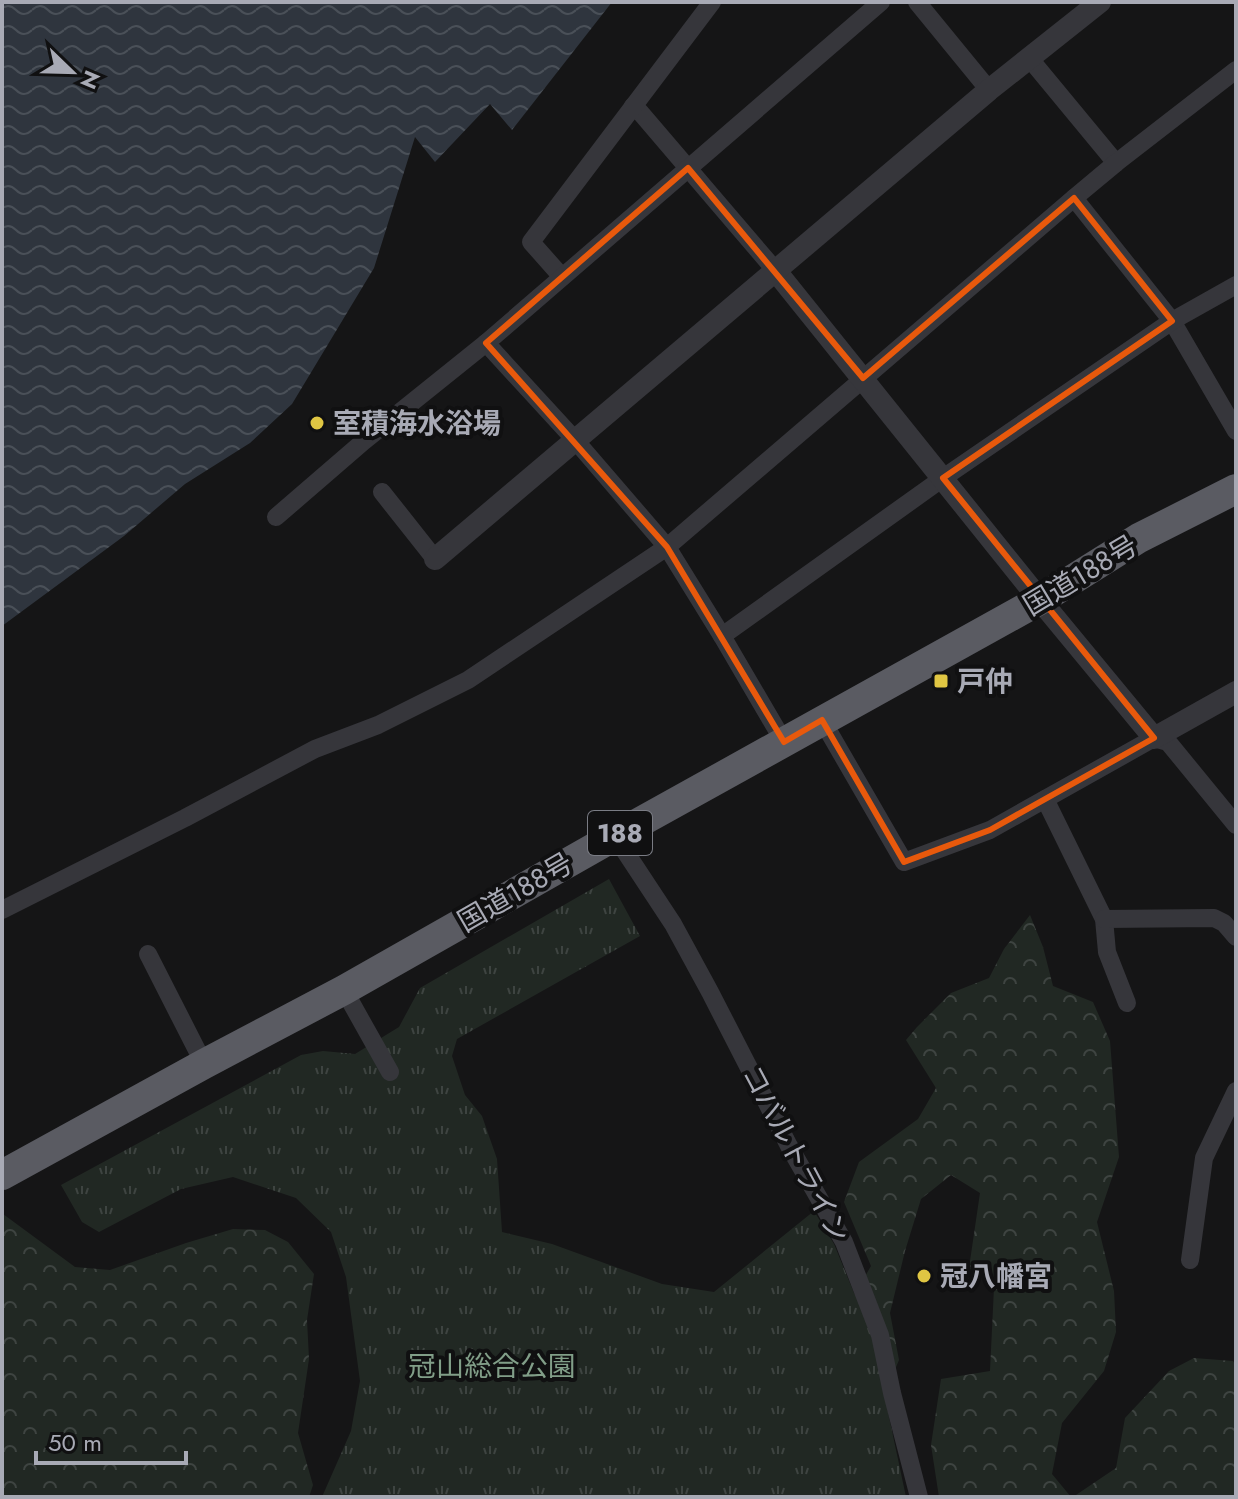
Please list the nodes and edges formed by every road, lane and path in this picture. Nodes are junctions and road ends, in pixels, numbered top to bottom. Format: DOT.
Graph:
graph roads {
  1 [pos="712,2"];
  2 [pos="881,2"];
  3 [pos="917,2"];
  4 [pos="1100,2"];
  5 [pos="1030,59"];
  6 [pos="1236,70"];
  7 [pos="989,90"];
  8 [pos="633,106"];
  9 [pos="1116,163"];
  10 [pos="688,168"];
  11 [pos="1074,198"];
  12 [pos="775,270"];
  13 [pos="562,277"];
  14 [pos="1236,285"];
  15 [pos="1172,321"];
  16 [pos="486,343"];
  17 [pos="863,378"];
  18 [pos="1236,431"];
  19 [pos="575,440"];
  20 [pos="943,478"];
  21 [pos="1236,489"];
  22 [pos="382,492"];
  23 [pos="276,517"];
  24 [pos="667,547"];
  25 [pos="435,559"];
  26 [pos="1040,600"];
  27 [pos="722,636"];
  28 [pos="1236,692"];
  29 [pos="822,720"];
  30 [pos="1154,738"];
  31 [pos="784,742"];
  32 [pos="1045,799"];
  33 [pos="1234,820"];
  34 [pos="615,836"];
  35 [pos="2,910"];
  36 [pos="1104,919"];
  37 [pos="1236,937"];
  38 [pos="148,954"];
  39 [pos="344,990"];
  40 [pos="1127,1003"];
  41 [pos="204,1064"];
  42 [pos="390,1072"];
  43 [pos="1236,1091"];
  44 [pos="2,1175"];
  45 [pos="1190,1260"];
  46 [pos="919,1497"];
  1 -- 8 [label="street"];
  2 -- 10 [label="street"];
  3 -- 7 [label="street"];
  4 -- 5 [label="street"];
  5 -- 7 [label="street"];
  5 -- 9 [label="street"];
  6 -- 9 [label="street"];
  7 -- 12 [label="street"];
  8 -- 10 [label="street"];
  8 -- 13 [label="street"];
  9 -- 11 [label="street"];
  10 -- 12 [label="street"];
  10 -- 13 [label="street"];
  11 -- 15 [label="street"];
  11 -- 17 [label="street"];
  12 -- 17 [label="street"];
  12 -- 19 [label="street"];
  13 -- 16 [label="street"];
  14 -- 15 [label="street"];
  15 -- 18 [label="street"];
  15 -- 20 [label="street"];
  16 -- 19 [label="street"];
  16 -- 23 [label="street"];
  17 -- 20 [label="street"];
  17 -- 24 [label="street"];
  19 -- 24 [label="street"];
  19 -- 25 [label="street"];
  20 -- 26 [label="street"];
  20 -- 27 [label="street"];
  21 -- 26 [label="highway, 国道188号 / 188"];
  22 -- 25 [label="street"];
  24 -- 27 [label="street"];
  24 -- 35 [label="street"];
  26 -- 29 [label="highway, 国道188号 / 188"];
  26 -- 30 [label="street"];
  27 -- 31 [label="street"];
  28 -- 30 [label="street"];
  29 -- 31 [label="highway, 国道188号 / 188"];
  29 -- 32 [label="street"];
  30 -- 32 [label="street"];
  30 -- 33 [label="street"];
  31 -- 34 [label="highway, 国道188号 / 188"];
  32 -- 36 [label="street"];
  34 -- 39 [label="highway, 国道188号 / 188"];
  34 -- 46 [label="street, コバルトライン"];
  36 -- 37 [label="street"];
  36 -- 40 [label="street"];
  38 -- 41 [label="street"];
  39 -- 41 [label="highway, 国道188号 / 188"];
  39 -- 42 [label="street"];
  41 -- 44 [label="highway, 国道188号 / 188"];
  43 -- 45 [label="street"];
}
